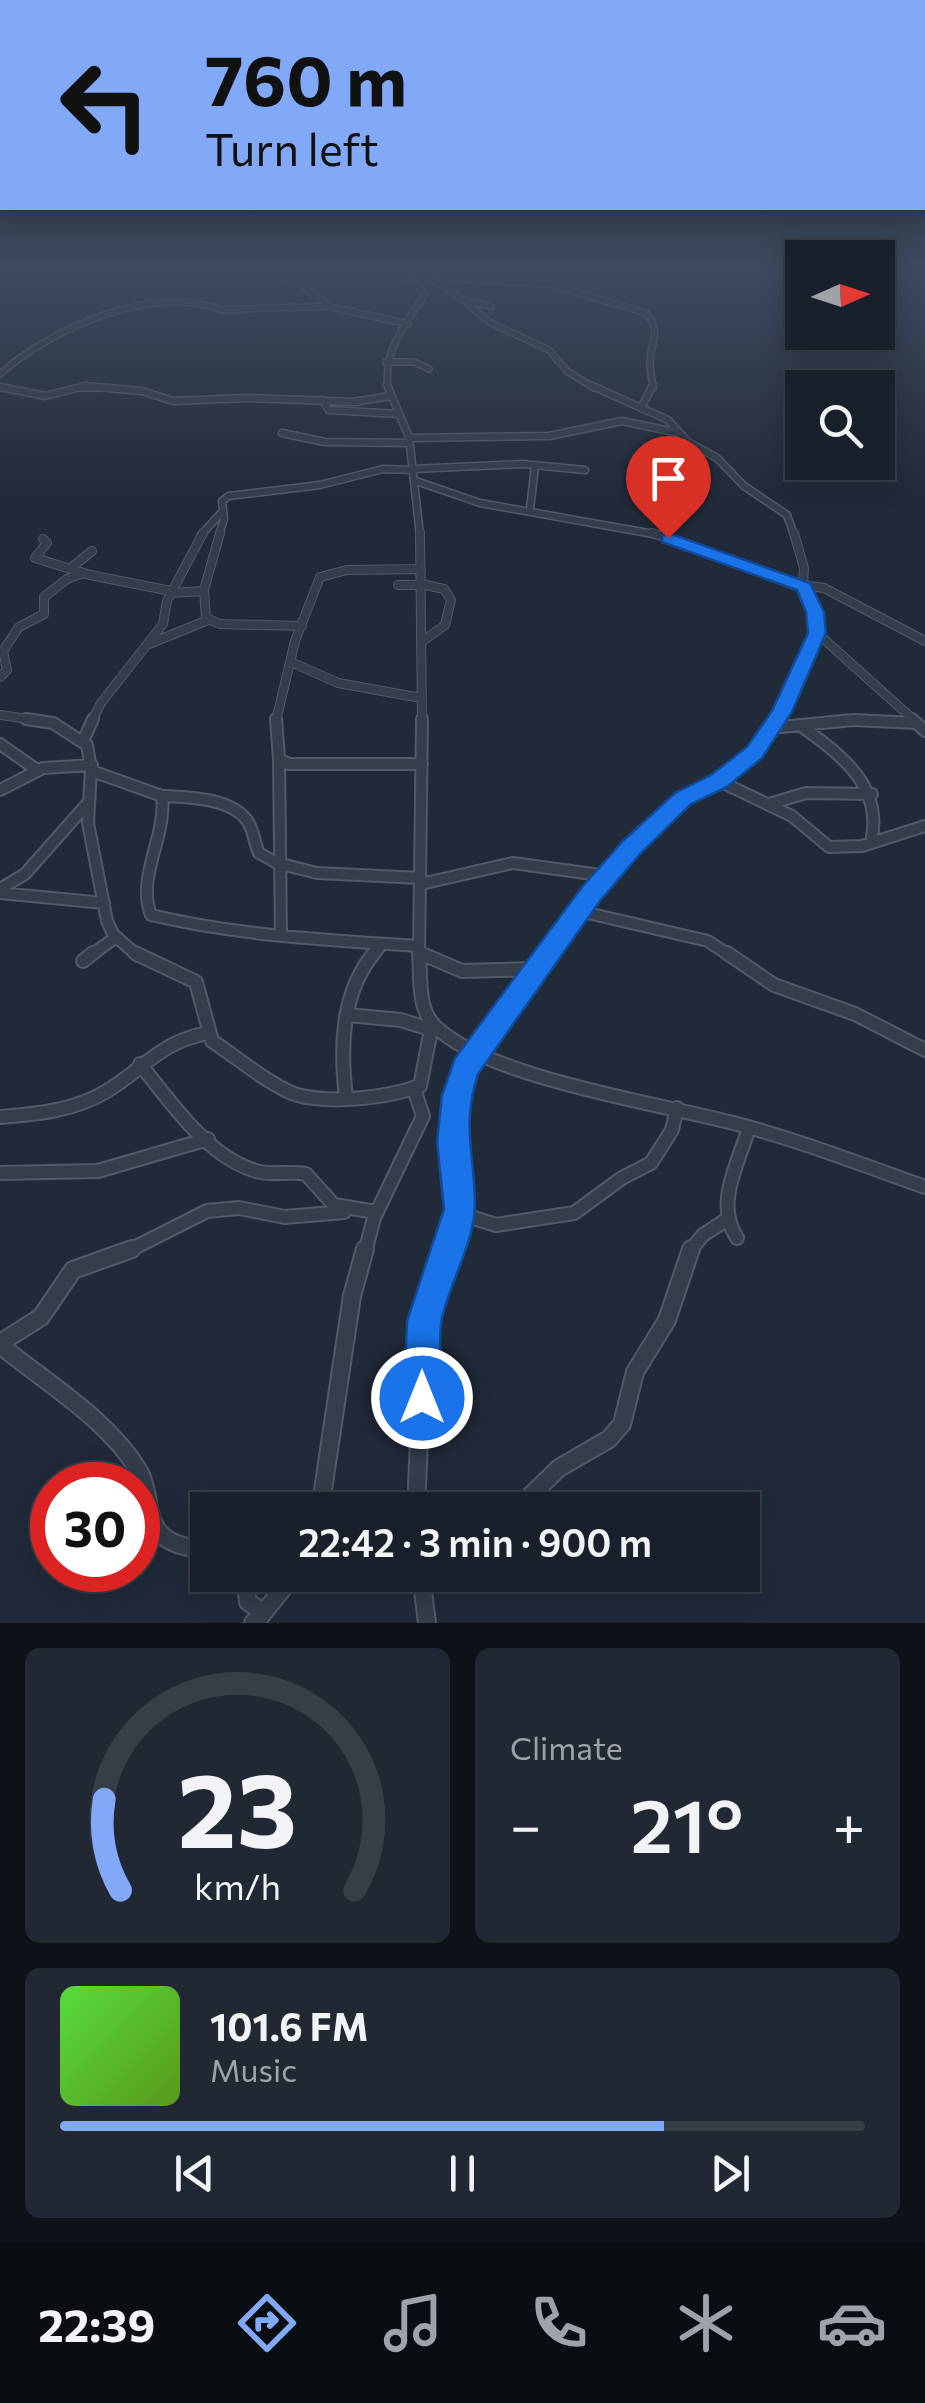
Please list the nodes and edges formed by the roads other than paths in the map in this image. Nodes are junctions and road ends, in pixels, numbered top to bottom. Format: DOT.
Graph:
graph roads {
  1 [pos="44,345"];
  2 [pos="397,345"];
  3 [pos="538,345"];
  4 [pos="655,345"];
  5 [pos="386,365"];
  6 [pos="428,369"];
  7 [pos="0,374"];
  8 [pos="0,387"];
  9 [pos="391,396"];
  10 [pos="322,400"];
  11 [pos="358,402"];
  12 [pos="641,408"];
  13 [pos="343,412"];
  14 [pos="399,414"];
  15 [pos="282,433"];
  16 [pos="680,433"];
  17 [pos="409,440"];
  18 [pos="535,466"];
  19 [pos="585,470"];
  20 [pos="415,473"];
  21 [pos="530,509"];
  22 [pos="220,513"];
  23 [pos="44,539"];
  24 [pos="92,551"];
  25 [pos="71,568"];
  26 [pos="421,569"];
  27 [pos="84,573"];
  28 [pos="398,585"];
  29 [pos="422,585"];
  30 [pos="804,586"];
  31 [pos="204,591"];
  32 [pos="171,592"];
  33 [pos="208,620"];
  34 [pos="302,626"];
  35 [pos="817,633"];
  36 [pos="423,640"];
  37 [pos="925,641"];
  38 [pos="148,645"];
  39 [pos="291,662"];
  40 [pos="0,678"];
  41 [pos="421,698"];
  42 [pos="0,715"];
  43 [pos="801,726"];
  44 [pos="921,727"];
  45 [pos="770,728"];
  46 [pos="83,741"];
  47 [pos="0,744"];
  48 [pos="279,760"];
  49 [pos="422,764"];
  50 [pos="92,768"];
  51 [pos="38,770"];
  52 [pos="719,781"];
  53 [pos="0,790"];
  54 [pos="872,794"];
  55 [pos="162,796"];
  56 [pos="88,804"];
  57 [pos="766,804"];
  58 [pos="925,826"];
  59 [pos="872,844"];
  60 [pos="282,865"];
  61 [pos="586,872"];
  62 [pos="608,876"];
  63 [pos="421,881"];
  64 [pos="0,891"];
  65 [pos="588,898"];
  66 [pos="104,902"];
  67 [pos="579,911"];
  68 [pos="280,936"];
  69 [pos="116,937"];
  70 [pos="382,944"];
  71 [pos="419,949"];
  72 [pos="83,961"];
  73 [pos="536,970"];
  74 [pos="348,1015"];
  75 [pos="432,1027"];
  76 [pos="208,1033"];
  77 [pos="925,1050"];
  78 [pos="478,1051"];
  79 [pos="140,1064"];
  80 [pos="414,1089"];
  81 [pos="346,1097"];
  82 [pos="677,1108"];
  83 [pos="0,1117"];
  84 [pos="749,1127"];
  85 [pos="208,1139"];
  86 [pos="0,1173"];
  87 [pos="925,1187"];
  88 [pos="344,1212"];
  89 [pos="376,1212"];
  90 [pos="458,1213"];
  91 [pos="726,1220"];
  92 [pos="737,1238"];
  93 [pos="0,1344"];
  94 [pos="323,1492"];
  95 [pos="417,1492"];
  96 [pos="535,1492"];
  97 [pos="190,1546"];
  98 [pos="247,1592"];
  99 [pos="280,1592"];
  100 [pos="423,1592"];
  101 [pos="257,1619"];
  102 [pos="427,1623"];
  1 -- 7 [label="street"];
  2 -- 5 [label="street"];
  3 -- 12 [label="street"];
  4 -- 12 [label="street"];
  5 -- 6 [label="street"];
  5 -- 9 [label="street"];
  8 -- 10 [label="street"];
  9 -- 11 [label="street"];
  9 -- 14 [label="street"];
  10 -- 11 [label="street"];
  10 -- 13 [label="street"];
  11 -- 13 [label="street"];
  12 -- 16 [label="street"];
  13 -- 14 [label="street"];
  14 -- 17 [label="street"];
  15 -- 17 [label="street"];
  16 -- 17 [label="street"];
  16 -- 30 [label="street"];
  17 -- 20 [label="street"];
  18 -- 19 [label="street"];
  18 -- 20 [label="street"];
  18 -- 21 [label="street"];
  20 -- 21 [label="street"];
  20 -- 22 [label="street"];
  20 -- 26 [label="street"];
  21 -- 30 [label="street"];
  22 -- 31 [label="street"];
  22 -- 32 [label="street"];
  23 -- 25 [label="street"];
  24 -- 25 [label="street"];
  25 -- 27 [label="street"];
  26 -- 29 [label="street"];
  26 -- 34 [label="street"];
  27 -- 32 [label="street"];
  27 -- 40 [label="street"];
  28 -- 29 [label="street"];
  29 -- 36 [label="street"];
  29 -- 36 [label="street"];
  30 -- 35 [label="street"];
  30 -- 37 [label="street"];
  31 -- 32 [label="street"];
  31 -- 33 [label="street"];
  32 -- 38 [label="street"];
  33 -- 34 [label="street"];
  33 -- 38 [label="street"];
  34 -- 39 [label="street"];
  35 -- 44 [label="street"];
  35 -- 45 [label="street"];
  36 -- 41 [label="street"];
  38 -- 46 [label="street"];
  39 -- 41 [label="street"];
  39 -- 48 [label="street"];
  41 -- 49 [label="street"];
  42 -- 46 [label="street"];
  43 -- 44 [label="street"];
  43 -- 45 [label="street"];
  43 -- 54 [label="street"];
  45 -- 52 [label="street"];
  46 -- 50 [label="street"];
  47 -- 51 [label="street"];
  48 -- 49 [label="street"];
  48 -- 60 [label="street"];
  49 -- 63 [label="street"];
  50 -- 51 [label="street"];
  50 -- 55 [label="street"];
  50 -- 56 [label="street"];
  51 -- 53 [label="street"];
  52 -- 57 [label="street"];
  52 -- 62 [label="street"];
  54 -- 57 [label="street"];
  54 -- 59 [label="street"];
  55 -- 60 [label="street"];
  55 -- 68 [label="street"];
  56 -- 64 [label="street"];
  56 -- 66 [label="street"];
  57 -- 59 [label="street"];
  58 -- 59 [label="street"];
  60 -- 63 [label="street"];
  60 -- 68 [label="street"];
  61 -- 62 [label="street"];
  61 -- 63 [label="street"];
  61 -- 65 [label="street"];
  62 -- 65 [label="street"];
  63 -- 71 [label="street"];
  64 -- 66 [label="street"];
  65 -- 67 [label="street"];
  66 -- 69 [label="street"];
  67 -- 73 [label="street"];
  67 -- 77 [label="street"];
  68 -- 70 [label="street"];
  69 -- 72 [label="street"];
  69 -- 76 [label="street"];
  70 -- 71 [label="street"];
  70 -- 74 [label="street"];
  71 -- 73 [label="street"];
  71 -- 75 [label="street"];
  73 -- 78 [label="street"];
  74 -- 75 [label="street"];
  74 -- 81 [label="street"];
  75 -- 78 [label="street"];
  75 -- 80 [label="street"];
  76 -- 79 [label="street"];
  76 -- 81 [label="street"];
  78 -- 82 [label="street"];
  78 -- 90 [label="street"];
  79 -- 83 [label="street"];
  79 -- 85 [label="street"];
  80 -- 81 [label="street"];
  80 -- 89 [label="street"];
  82 -- 84 [label="street"];
  82 -- 90 [label="street"];
  84 -- 87 [label="street"];
  84 -- 91 [label="street"];
  85 -- 86 [label="street"];
  85 -- 88 [label="street"];
  88 -- 89 [label="street"];
  88 -- 93 [label="street"];
  89 -- 94 [label="street"];
  90 -- 95 [label="street"];
  91 -- 92 [label="street"];
  91 -- 96 [label="street"];
  93 -- 97 [label="street"];
  98 -- 101 [label="street"];
  99 -- 101 [label="street"];
  100 -- 102 [label="street"];
}
